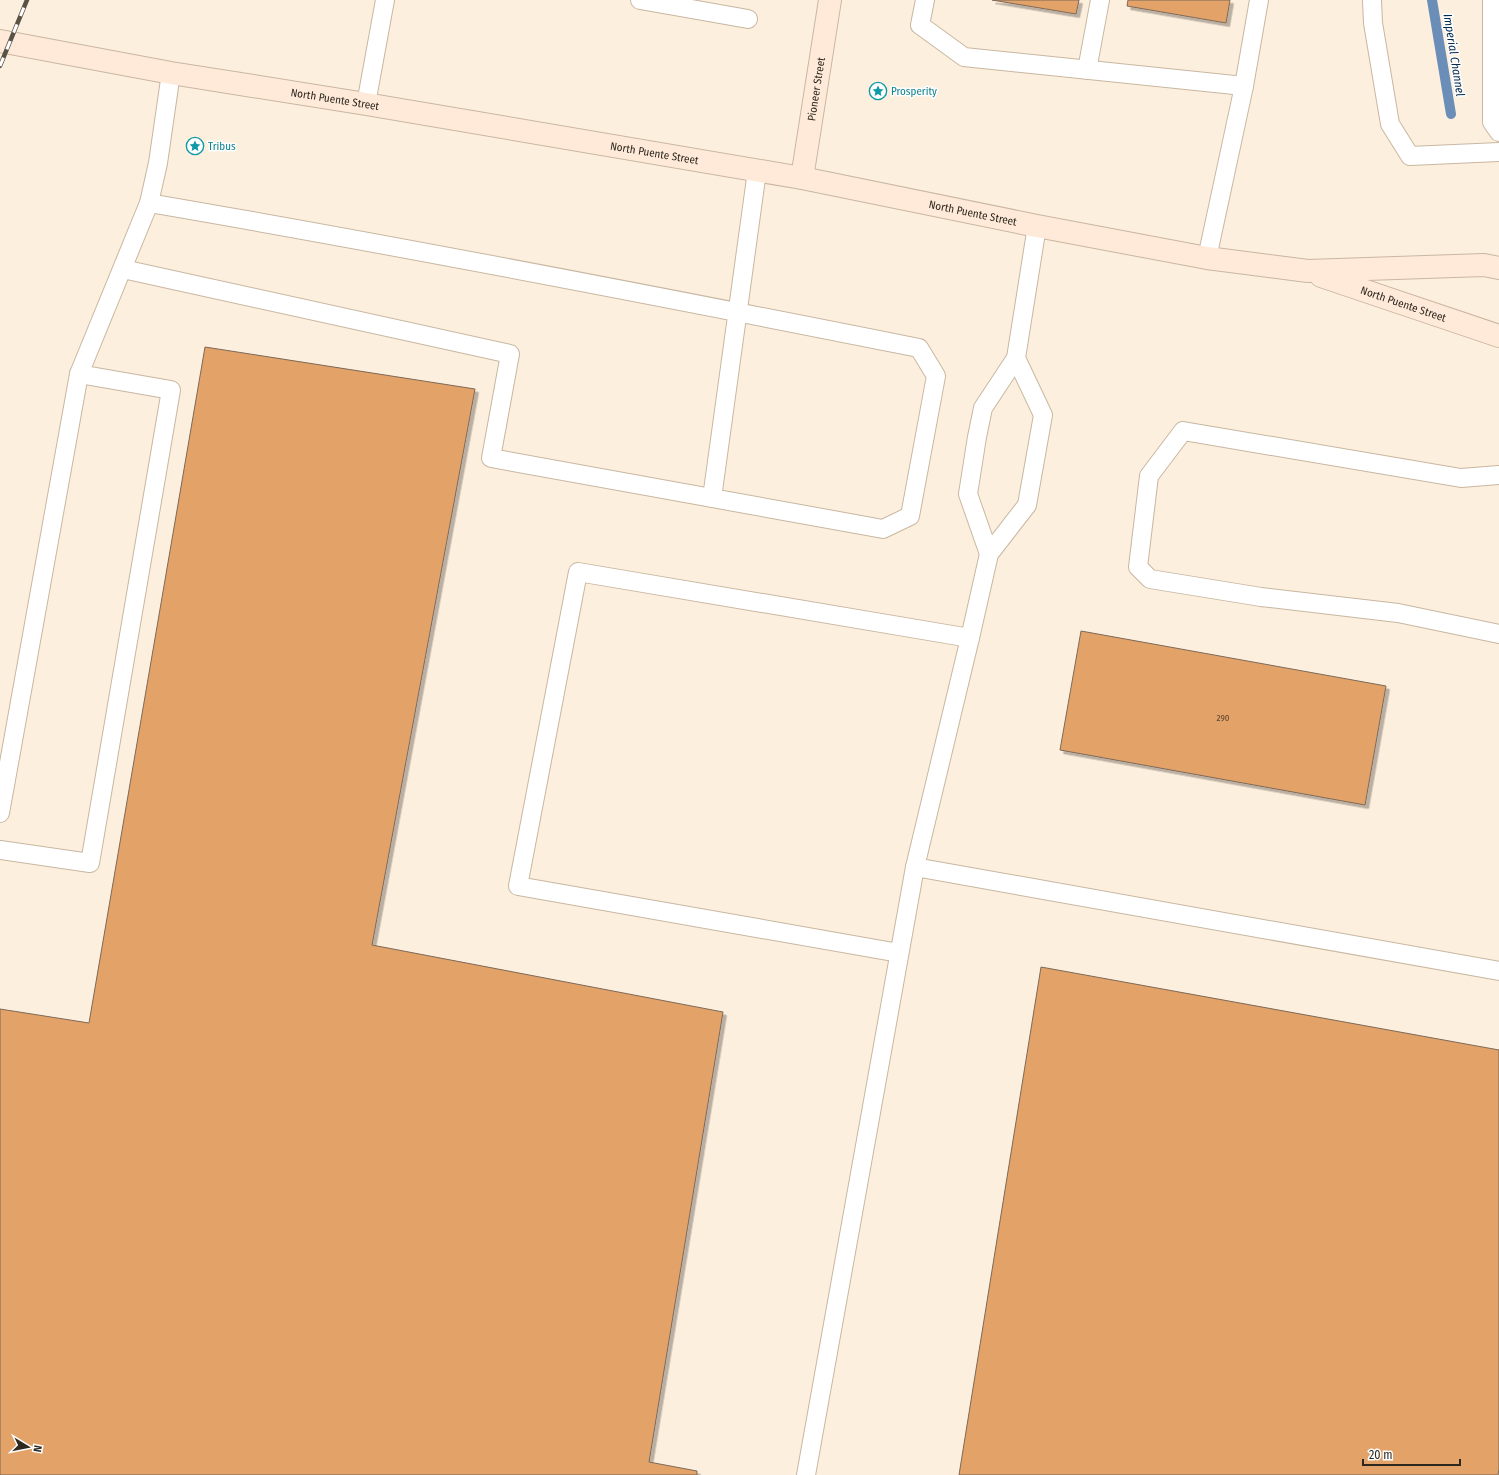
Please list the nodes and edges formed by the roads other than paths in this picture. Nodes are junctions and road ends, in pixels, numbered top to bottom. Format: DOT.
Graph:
graph roads {
  1 [pos="385,0"];
  2 [pos="640,0"];
  3 [pos="830,0"];
  4 [pos="925,0"];
  5 [pos="1100,0"];
  6 [pos="1259,0"];
  7 [pos="1372,0"];
  8 [pos="1492,0"];
  9 [pos="748,19"];
  10 [pos="0,41"];
  11 [pos="1088,70"];
  12 [pos="172,73"];
  13 [pos="1244,86"];
  14 [pos="366,104"];
  15 [pos="1499,132"];
  16 [pos="1499,152"];
  17 [pos="758,171"];
  18 [pos="802,178"];
  19 [pos="149,203"];
  20 [pos="1037,226"];
  21 [pos="1208,258"];
  22 [pos="1499,268"];
  23 [pos="123,269"];
  24 [pos="1308,271"];
  25 [pos="738,312"];
  26 [pos="1499,336"];
  27 [pos="1016,358"];
  28 [pos="79,374"];
  29 [pos="1499,475"];
  30 [pos="712,498"];
  31 [pos="989,554"];
  32 [pos="1499,634"];
  33 [pos="970,638"];
  34 [pos="0,813"];
  35 [pos="0,850"];
  36 [pos="915,867"];
  37 [pos="899,953"];
  38 [pos="1499,971"];
  39 [pos="806,1475"];
  1 -- 14 [label="lane"];
  2 -- 9 [label="lane"];
  3 -- 18 [label="street, Pioneer Street"];
  4 -- 11 [label="lane"];
  5 -- 11 [label="lane"];
  6 -- 13 [label="lane"];
  7 -- 16 [label="lane"];
  8 -- 15 [label="lane"];
  10 -- 12 [label="street, North Puente Street"];
  11 -- 13 [label="lane"];
  12 -- 14 [label="street, North Puente Street"];
  12 -- 19 [label="lane"];
  13 -- 21 [label="lane"];
  14 -- 17 [label="street, North Puente Street"];
  17 -- 18 [label="street, North Puente Street"];
  17 -- 25 [label="lane"];
  18 -- 20 [label="street, North Puente Street"];
  19 -- 23 [label="lane"];
  19 -- 25 [label="lane"];
  20 -- 21 [label="street, North Puente Street"];
  20 -- 27 [label="lane"];
  21 -- 24 [label="street, North Puente Street"];
  22 -- 24 [label="street, North Puente Street"];
  23 -- 28 [label="lane"];
  23 -- 30 [label="lane"];
  24 -- 26 [label="street, North Puente Street"];
  25 -- 30 [label="lane"];
  25 -- 30 [label="lane"];
  27 -- 31 [label="lane"];
  27 -- 31 [label="lane"];
  28 -- 34 [label="lane"];
  28 -- 35 [label="lane"];
  29 -- 32 [label="lane"];
  31 -- 33 [label="lane"];
  33 -- 36 [label="lane"];
  33 -- 37 [label="lane"];
  36 -- 37 [label="lane"];
  36 -- 38 [label="lane"];
  37 -- 39 [label="lane"];
}
